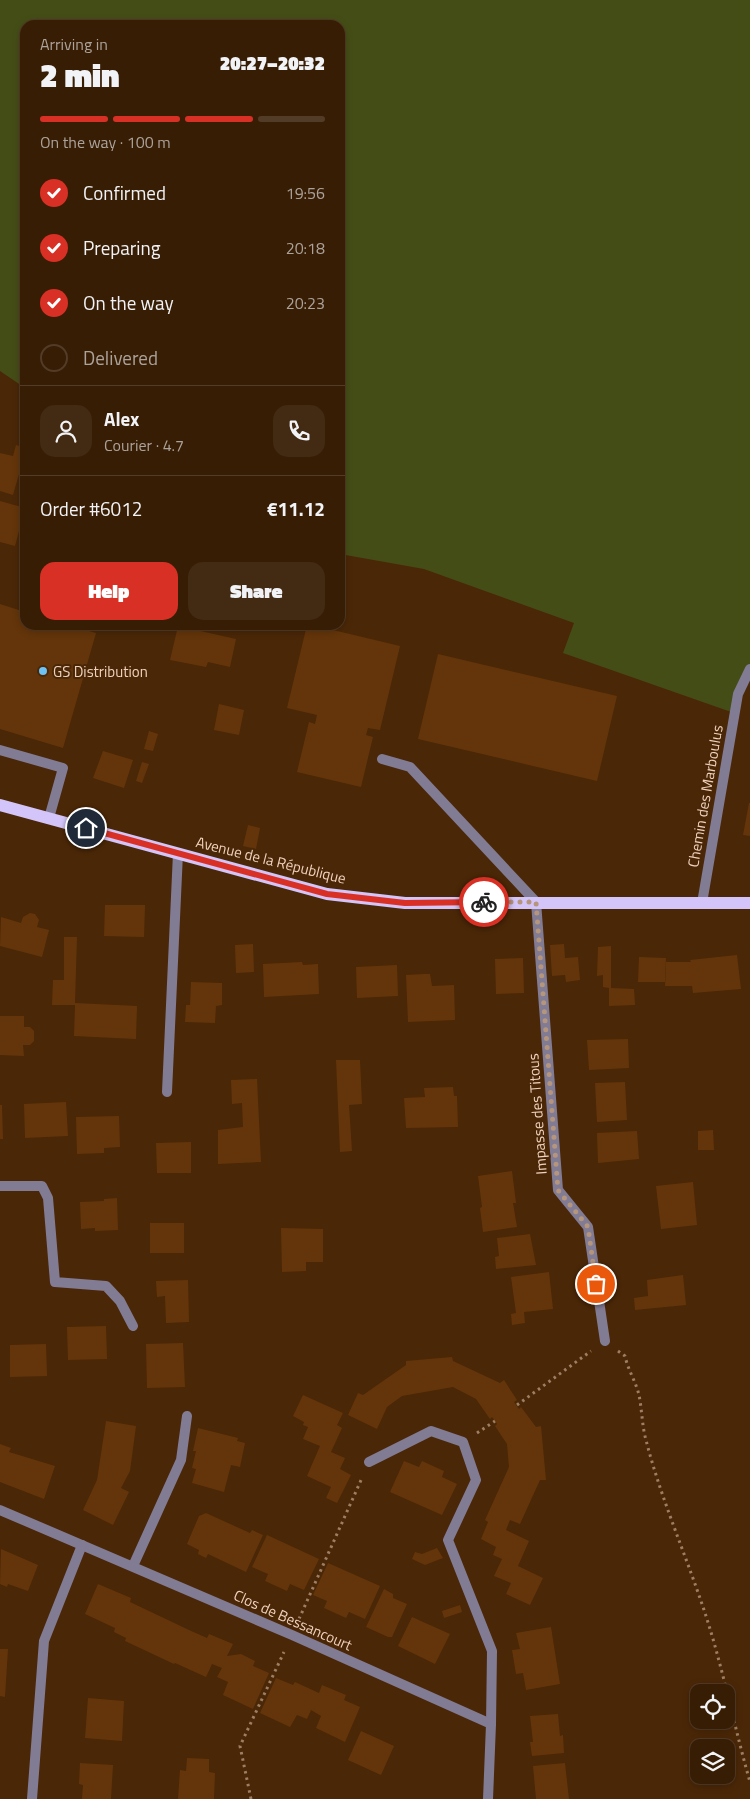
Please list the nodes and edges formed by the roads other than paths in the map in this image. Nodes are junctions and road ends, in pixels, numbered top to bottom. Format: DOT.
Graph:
graph roads {
  1 [pos="750,668"];
  2 [pos="0,750"];
  3 [pos="382,759"];
  4 [pos="0,805"];
  5 [pos="49,818"];
  6 [pos="178,852"];
  7 [pos="536,902"];
  8 [pos="702,903"];
  9 [pos="750,903"];
  10 [pos="167,1092"];
  11 [pos="0,1186"];
  12 [pos="133,1326"];
  13 [pos="605,1342"];
  14 [pos="187,1416"];
  15 [pos="370,1462"];
  16 [pos="0,1510"];
  17 [pos="82,1545"];
  18 [pos="133,1566"];
  19 [pos="492,1724"];
  20 [pos="32,1799"];
  21 [pos="488,1799"];
  1 -- 8 [label="street, Chemin des Marboulus"];
  2 -- 5 [label="street"];
  3 -- 7 [label="street"];
  4 -- 5 [label="main road, Avenue de la République"];
  5 -- 6 [label="main road, Avenue de la République"];
  6 -- 7 [label="main road, Avenue de la République"];
  6 -- 10 [label="street"];
  7 -- 8 [label="main road, Avenue de la République"];
  7 -- 13 [label="street, Impasse des Titous"];
  8 -- 9 [label="main road, Avenue de la République"];
  11 -- 12 [label="street"];
  14 -- 18 [label="street"];
  15 -- 19 [label="street"];
  16 -- 17 [label="street, Clos de Bessancourt"];
  17 -- 18 [label="street, Clos de Bessancourt"];
  17 -- 20 [label="street"];
  18 -- 19 [label="street, Clos de Bessancourt"];
  19 -- 21 [label="street"];
}
